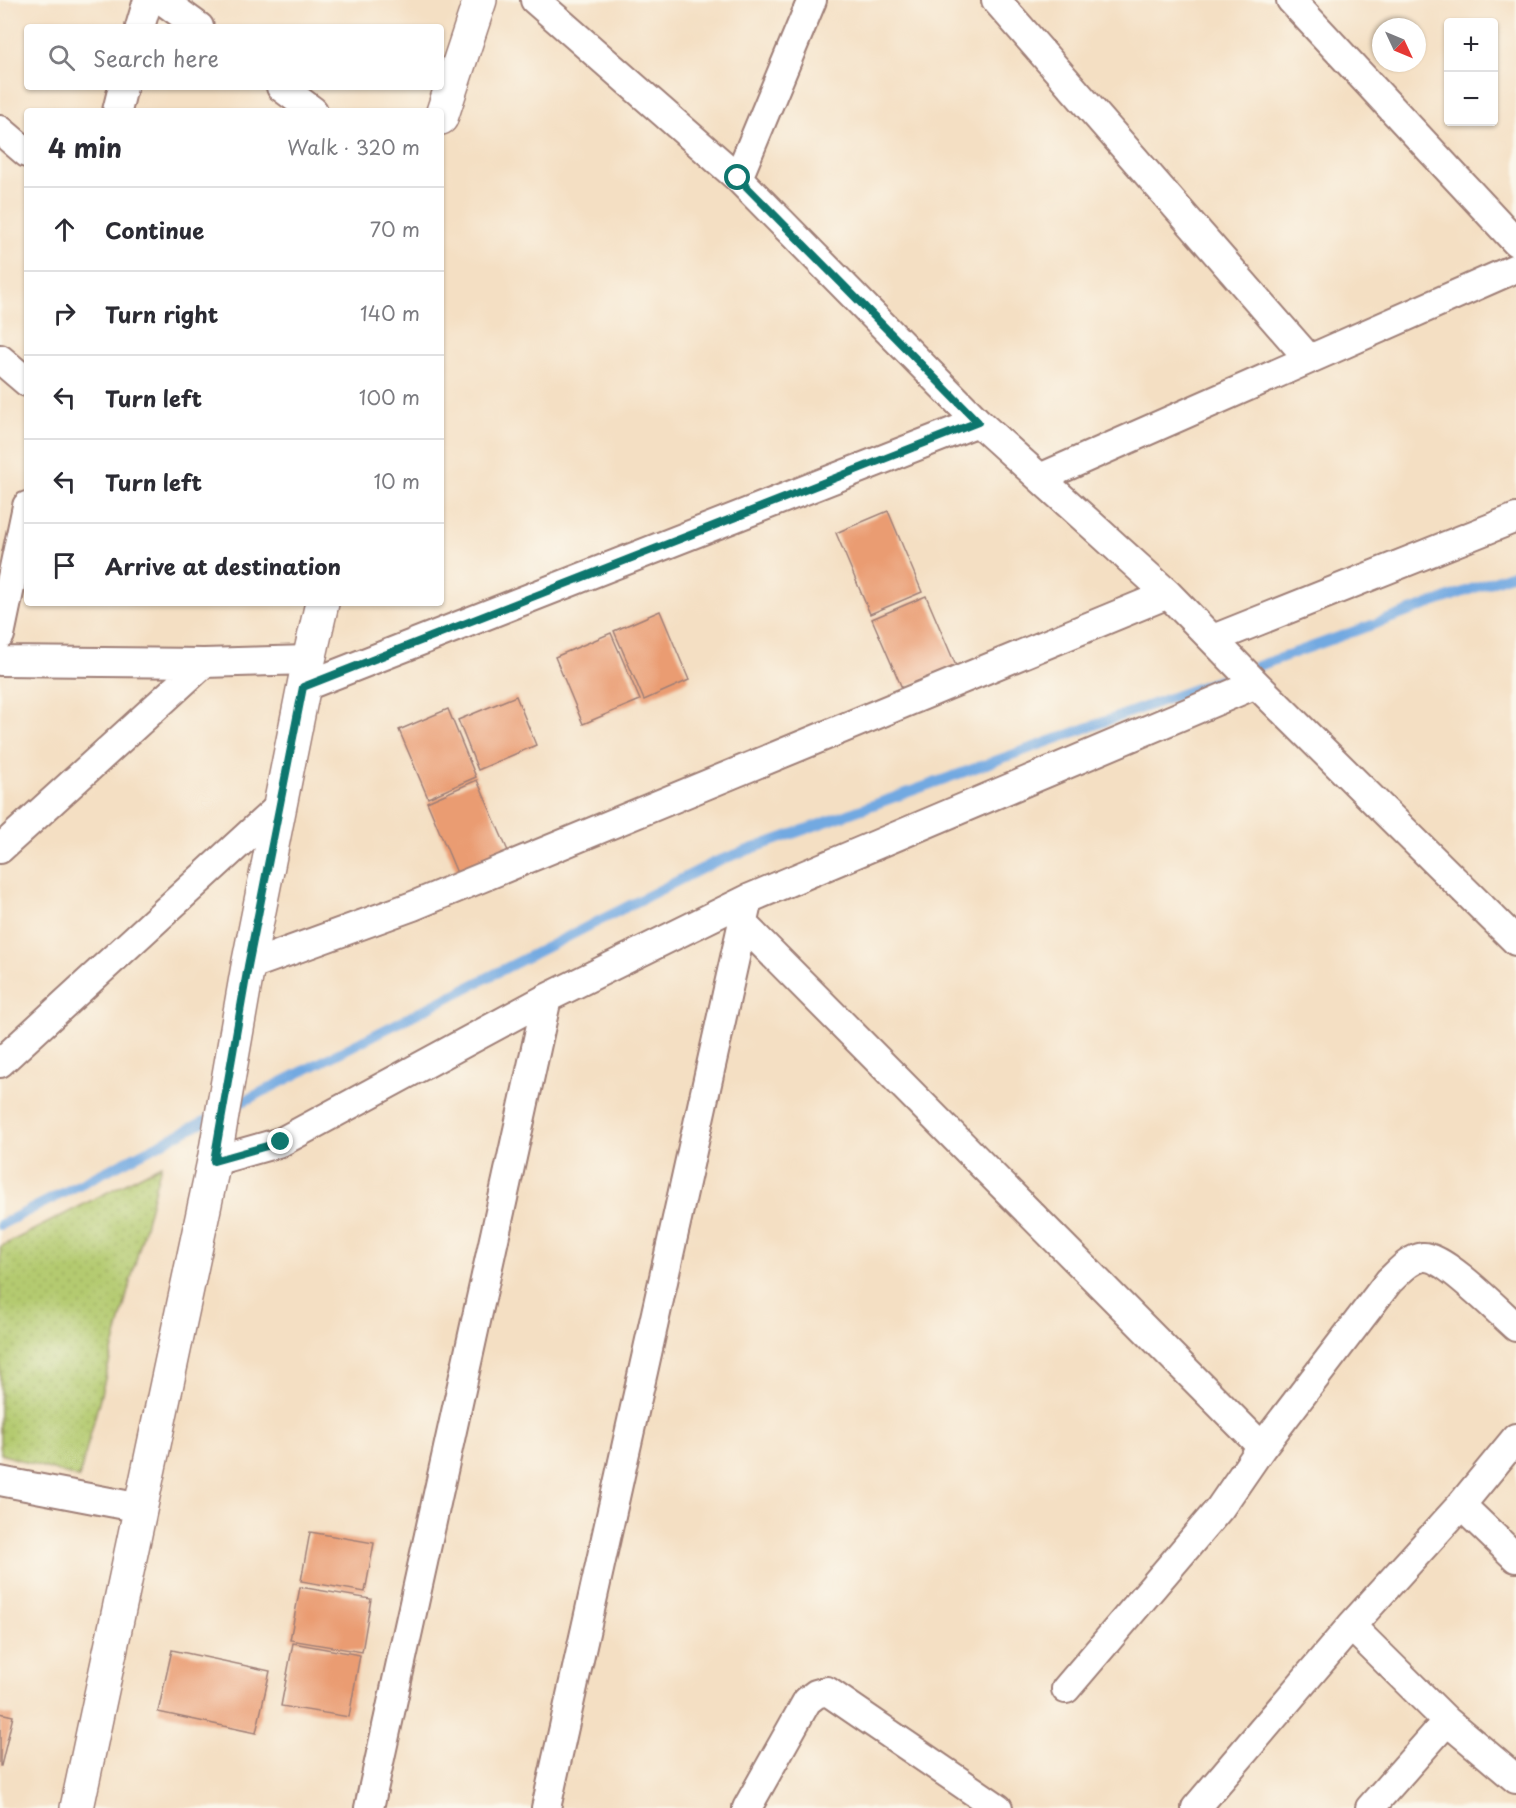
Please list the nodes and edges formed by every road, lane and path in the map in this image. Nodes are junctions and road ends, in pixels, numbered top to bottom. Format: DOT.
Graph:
graph roads {
  1 [pos="148,0"];
  2 [pos="162,0"];
  3 [pos="480,0"];
  4 [pos="535,0"];
  5 [pos="812,0"];
  6 [pos="996,0"];
  7 [pos="1291,0"];
  8 [pos="141,24"];
  9 [pos="195,24"];
  10 [pos="122,90"];
  11 [pos="285,90"];
  12 [pos="118,108"];
  13 [pos="310,108"];
  14 [pos="444,109"];
  15 [pos="0,130"];
  16 [pos="24,150"];
  17 [pos="738,178"];
  18 [pos="1516,243"];
  19 [pos="1516,268"];
  20 [pos="0,359"];
  21 [pos="1309,359"];
  22 [pos="24,379"];
  23 [pos="978,422"];
  24 [pos="1040,478"];
  25 [pos="24,516"];
  26 [pos="1516,518"];
  27 [pos="6,576"];
  28 [pos="1168,594"];
  29 [pos="321,606"];
  30 [pos="0,635"];
  31 [pos="1213,639"];
  32 [pos="0,661"];
  33 [pos="204,663"];
  34 [pos="306,673"];
  35 [pos="1256,684"];
  36 [pos="282,804"];
  37 [pos="0,849"];
  38 [pos="745,911"];
  39 [pos="1516,941"];
  40 [pos="248,966"];
  41 [pos="548,998"];
  42 [pos="0,1063"];
  43 [pos="214,1161"];
  44 [pos="1516,1327"];
  45 [pos="1516,1438"];
  46 [pos="1262,1447"];
  47 [pos="0,1481"];
  48 [pos="1461,1505"];
  49 [pos="141,1508"];
  50 [pos="1516,1558"];
  51 [pos="1351,1626"];
  52 [pos="1066,1689"];
  53 [pos="1448,1721"];
  54 [pos="1516,1779"];
  55 [pos="77,1808"];
  56 [pos="369,1808"];
  57 [pos="546,1808"];
  58 [pos="747,1808"];
  59 [pos="998,1808"];
  60 [pos="1196,1808"];
  61 [pos="1370,1808"];
  1 -- 8 [label="street"];
  2 -- 9 [label="street"];
  3 -- 14 [label="street"];
  4 -- 17 [label="street"];
  5 -- 17 [label="street"];
  6 -- 21 [label="street"];
  7 -- 18 [label="street"];
  10 -- 12 [label="street"];
  11 -- 13 [label="street"];
  15 -- 16 [label="street"];
  17 -- 23 [label="street"];
  19 -- 21 [label="street"];
  20 -- 22 [label="street"];
  21 -- 24 [label="street"];
  23 -- 24 [label="street"];
  23 -- 34 [label="street"];
  24 -- 28 [label="street"];
  25 -- 27 [label="street"];
  26 -- 31 [label="street"];
  27 -- 30 [label="street"];
  28 -- 31 [label="street"];
  28 -- 40 [label="street"];
  29 -- 34 [label="street"];
  31 -- 35 [label="street"];
  32 -- 33 [label="street"];
  33 -- 34 [label="street"];
  33 -- 37 [label="street"];
  34 -- 36 [label="street"];
  35 -- 38 [label="street"];
  35 -- 39 [label="street"];
  36 -- 40 [label="street"];
  36 -- 42 [label="street"];
  38 -- 41 [label="street"];
  38 -- 46 [label="street"];
  38 -- 57 [label="street"];
  40 -- 43 [label="street"];
  41 -- 43 [label="street"];
  41 -- 56 [label="street"];
  43 -- 49 [label="street"];
  44 -- 46 [label="street"];
  45 -- 48 [label="street"];
  46 -- 52 [label="street"];
  47 -- 49 [label="street"];
  48 -- 50 [label="street"];
  48 -- 51 [label="street"];
  49 -- 55 [label="street"];
  51 -- 53 [label="street"];
  51 -- 60 [label="street"];
  53 -- 54 [label="street"];
  53 -- 61 [label="street"];
  58 -- 59 [label="street"];
}
